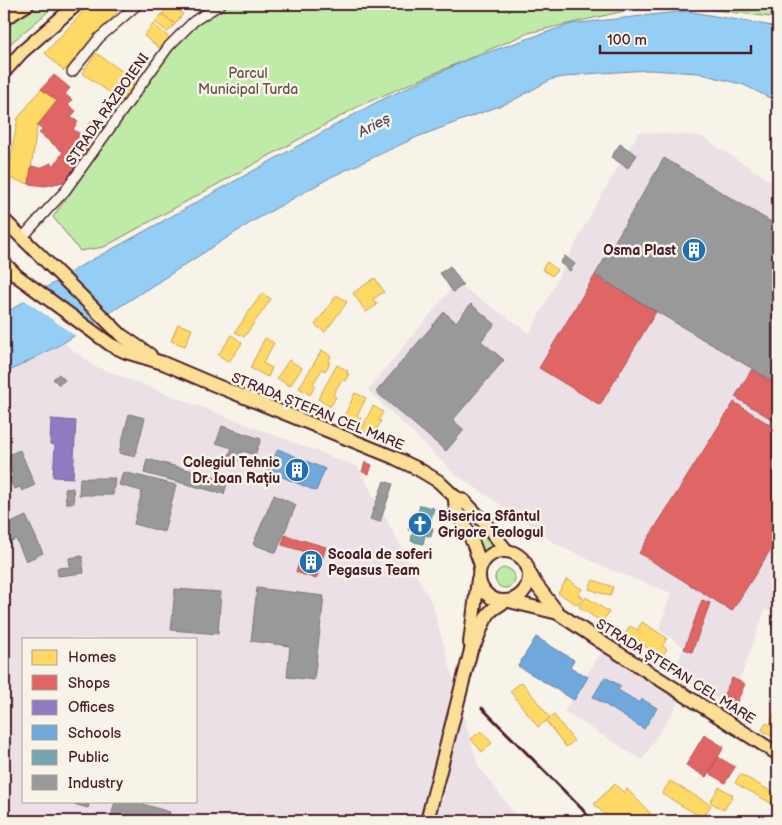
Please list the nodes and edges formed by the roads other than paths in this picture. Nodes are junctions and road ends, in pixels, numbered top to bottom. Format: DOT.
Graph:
graph roads {
  1 [pos="28,4"];
  2 [pos="77,4"];
  3 [pos="138,4"];
  4 [pos="221,4"];
  5 [pos="4,19"];
  6 [pos="4,72"];
  7 [pos="72,72"];
  8 [pos="4,220"];
  9 [pos="22,238"];
  10 [pos="4,263"];
  11 [pos="163,363"];
  12 [pos="455,497"];
  13 [pos="506,550"];
  14 [pos="480,568"];
  15 [pos="530,574"];
  16 [pos="507,601"];
  17 [pos="558,614"];
  18 [pos="471,650"];
  19 [pos="778,754"];
  20 [pos="427,821"];
  1 -- 5 [label="main road"];
  2 -- 6 [label="main road"];
  3 -- 7 [label="street"];
  4 -- 9 [label="street, STRADA RĂZBOIENI"];
  8 -- 9 [label="main road, STRADA ȘTEFAN CEL MARE"];
  9 -- 11 [label="main road, STRADA ȘTEFAN CEL MARE"];
  10 -- 11 [label="main road, STRADA ȘTEFAN CEL MARE"];
  11 -- 12 [label="main road, STRADA ȘTEFAN CEL MARE"];
  12 -- 13 [label="main road, STRADA ȘTEFAN CEL MARE"];
  12 -- 14 [label="main road, STRADA ȘTEFAN CEL MARE"];
  13 -- 14 [label="main road"];
  13 -- 15 [label="main road, STRADA ȘTEFAN CEL MARE"];
  14 -- 16 [label="main road, STRADA ȘTEFAN CEL MARE"];
  14 -- 18 [label="main road"];
  15 -- 16 [label="main road"];
  15 -- 17 [label="main road, STRADA ȘTEFAN CEL MARE"];
  16 -- 17 [label="main road, STRADA ȘTEFAN CEL MARE"];
  16 -- 18 [label="main road"];
  17 -- 19 [label="main road, STRADA ȘTEFAN CEL MARE"];
  18 -- 20 [label="main road"];
}
